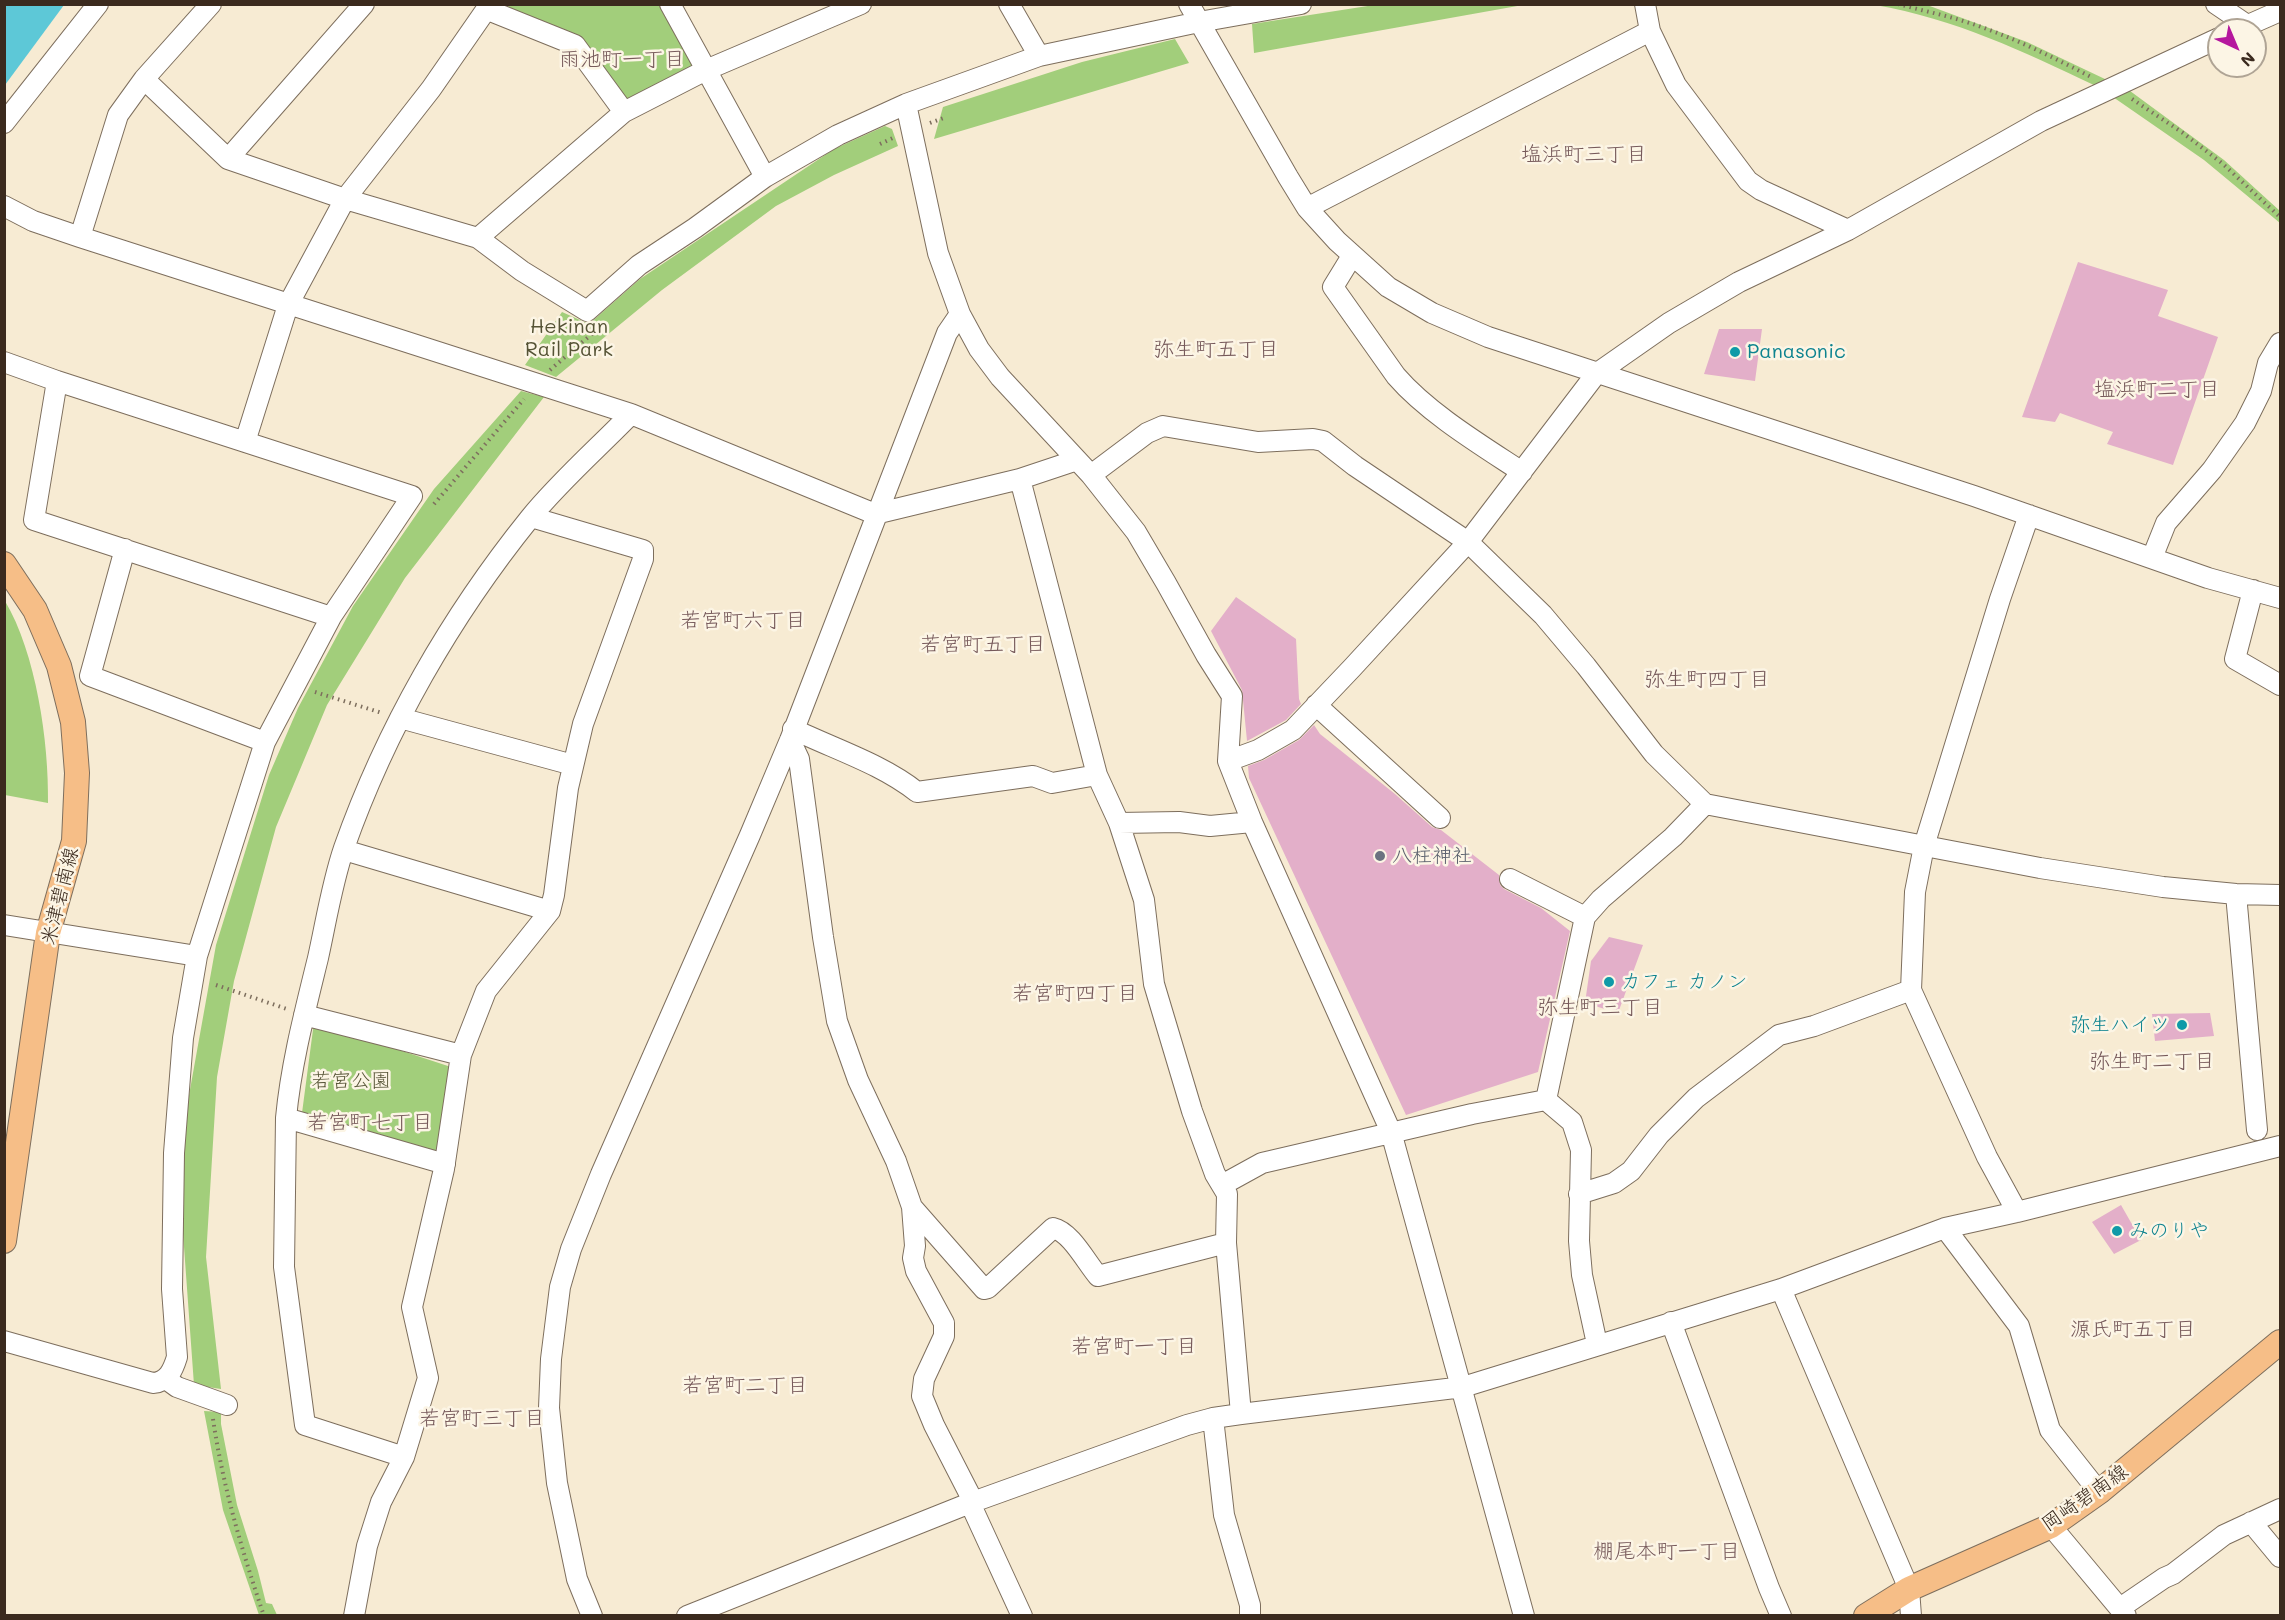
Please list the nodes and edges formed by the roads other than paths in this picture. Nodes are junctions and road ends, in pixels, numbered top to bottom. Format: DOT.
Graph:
graph roads {
  1 [pos="98,4"];
  2 [pos="211,4"];
  3 [pos="364,4"];
  4 [pos="670,4"];
  5 [pos="861,4"];
  6 [pos="1009,4"];
  7 [pos="1189,4"];
  8 [pos="1301,4"];
  9 [pos="1645,4"];
  10 [pos="2216,4"];
  11 [pos="489,7"];
  12 [pos="2280,11"];
  13 [pos="2231,18"];
  14 [pos="2264,18"];
  15 [pos="1199,22"];
  16 [pos="1650,31"];
  17 [pos="2207,44"];
  18 [pos="1039,56"];
  19 [pos="706,70"];
  20 [pos="144,79"];
  21 [pos="906,104"];
  22 [pos="624,112"];
  23 [pos="4,123"];
  24 [pos="228,159"];
  25 [pos="765,177"];
  26 [pos="345,200"];
  27 [pos="4,206"];
  28 [pos="1307,208"];
  29 [pos="1848,230"];
  30 [pos="80,237"];
  31 [pos="478,238"];
  32 [pos="1352,256"];
  33 [pos="288,305"];
  34 [pos="960,314"];
  35 [pos="2280,343"];
  36 [pos="4,362"];
  37 [pos="1596,374"];
  38 [pos="57,381"];
  39 [pos="632,414"];
  40 [pos="245,442"];
  41 [pos="1077,460"];
  42 [pos="1522,472"];
  43 [pos="1091,475"];
  44 [pos="1020,479"];
  45 [pos="875,514"];
  46 [pos="2029,515"];
  47 [pos="531,517"];
  48 [pos="1468,542"];
  49 [pos="125,549"];
  50 [pos="2152,558"];
  51 [pos="4,564"];
  52 [pos="2253,590"];
  53 [pos="2280,598"];
  54 [pos="331,617"];
  55 [pos="2280,685"];
  56 [pos="1316,705"];
  57 [pos="400,718"];
  58 [pos="792,735"];
  59 [pos="265,742"];
  60 [pos="1228,761"];
  61 [pos="573,765"];
  62 [pos="1097,775"];
  63 [pos="1705,804"];
  64 [pos="1440,818"];
  65 [pos="1252,822"];
  66 [pos="1119,823"];
  67 [pos="1924,846"];
  68 [pos="344,850"];
  69 [pos="1510,879"];
  70 [pos="2236,894"];
  71 [pos="2280,895"];
  72 [pos="550,911"];
  73 [pos="1585,917"];
  74 [pos="4,925"];
  75 [pos="48,933"];
  76 [pos="197,956"];
  77 [pos="1911,990"];
  78 [pos="304,1015"];
  79 [pos="461,1055"];
  80 [pos="1546,1100"];
  81 [pos="286,1118"];
  82 [pos="2258,1130"];
  83 [pos="1391,1132"];
  84 [pos="2280,1146"];
  85 [pos="444,1164"];
  86 [pos="1222,1185"];
  87 [pos="1579,1194"];
  88 [pos="912,1207"];
  89 [pos="2018,1212"];
  90 [pos="1945,1228"];
  91 [pos="4,1241"];
  92 [pos="1226,1243"];
  93 [pos="1781,1289"];
  94 [pos="1671,1322"];
  95 [pos="4,1341"];
  96 [pos="2280,1342"];
  97 [pos="1597,1344"];
  98 [pos="166,1379"];
  99 [pos="1462,1387"];
  100 [pos="220,1411"];
  101 [pos="1241,1414"];
  102 [pos="1213,1418"];
  103 [pos="404,1457"];
  104 [pos="2099,1492"];
  105 [pos="972,1502"];
  106 [pos="2280,1509"];
  107 [pos="2251,1522"];
  108 [pos="2051,1526"];
  109 [pos="2280,1557"];
  110 [pos="1909,1589"];
  111 [pos="2123,1612"];
  112 [pos="354,1616"];
  113 [pos="592,1616"];
  114 [pos="687,1616"];
  115 [pos="1022,1616"];
  116 [pos="1250,1616"];
  117 [pos="1524,1616"];
  118 [pos="1781,1616"];
  119 [pos="1866,1616"];
  120 [pos="1911,1616"];
  1 -- 23 [label="street"];
  2 -- 20 [label="street"];
  3 -- 24 [label="street"];
  4 -- 19 [label="street"];
  5 -- 19 [label="street"];
  6 -- 18 [label="street"];
  7 -- 15 [label="street"];
  8 -- 15 [label="street"];
  9 -- 16 [label="street"];
  10 -- 13 [label="street"];
  11 -- 22 [label="street"];
  11 -- 26 [label="street"];
  12 -- 14 [label="street"];
  15 -- 18 [label="street"];
  15 -- 28 [label="street"];
  16 -- 28 [label="street"];
  16 -- 29 [label="street"];
  17 -- 29 [label="street"];
  18 -- 21 [label="street"];
  19 -- 22 [label="street"];
  19 -- 25 [label="street"];
  20 -- 24 [label="street"];
  20 -- 30 [label="street"];
  21 -- 25 [label="street"];
  21 -- 34 [label="street"];
  22 -- 31 [label="street"];
  24 -- 26 [label="street"];
  25 -- 31 [label="street"];
  26 -- 31 [label="street"];
  26 -- 33 [label="street"];
  27 -- 30 [label="street"];
  28 -- 32 [label="street"];
  29 -- 37 [label="street"];
  30 -- 33 [label="street"];
  32 -- 37 [label="street"];
  32 -- 42 [label="street"];
  33 -- 39 [label="street"];
  33 -- 40 [label="street"];
  34 -- 41 [label="street"];
  34 -- 45 [label="street"];
  35 -- 50 [label="street"];
  36 -- 38 [label="street"];
  37 -- 42 [label="street"];
  37 -- 46 [label="street"];
  38 -- 40 [label="street"];
  38 -- 49 [label="street"];
  39 -- 45 [label="street"];
  39 -- 47 [label="street"];
  40 -- 54 [label="street"];
  41 -- 43 [label="street"];
  41 -- 44 [label="street"];
  42 -- 48 [label="street"];
  43 -- 48 [label="street"];
  43 -- 60 [label="street"];
  44 -- 45 [label="street"];
  44 -- 62 [label="street"];
  45 -- 58 [label="street"];
  46 -- 50 [label="street"];
  46 -- 67 [label="street"];
  47 -- 57 [label="street"];
  47 -- 61 [label="street"];
  48 -- 56 [label="street"];
  48 -- 63 [label="street"];
  49 -- 54 [label="street"];
  49 -- 59 [label="street"];
  50 -- 52 [label="street"];
  51 -- 75 [label="main road, 米津碧南線"];
  52 -- 53 [label="street"];
  52 -- 55 [label="street"];
  54 -- 59 [label="street"];
  56 -- 60 [label="street"];
  56 -- 64 [label="street"];
  57 -- 61 [label="street"];
  57 -- 68 [label="street"];
  58 -- 62 [label="street"];
  58 -- 88 [label="street"];
  58 -- 113 [label="street"];
  59 -- 76 [label="street"];
  60 -- 65 [label="street"];
  61 -- 72 [label="street"];
  62 -- 66 [label="street"];
  63 -- 67 [label="street"];
  63 -- 73 [label="street"];
  65 -- 66 [label="street"];
  65 -- 83 [label="street"];
  66 -- 86 [label="street"];
  67 -- 70 [label="street"];
  67 -- 77 [label="street"];
  68 -- 72 [label="street"];
  68 -- 78 [label="street"];
  69 -- 73 [label="street"];
  70 -- 71 [label="street"];
  70 -- 82 [label="street"];
  72 -- 79 [label="street"];
  73 -- 80 [label="street"];
  74 -- 75 [label="street"];
  75 -- 76 [label="street"];
  75 -- 91 [label="main road, 米津碧南線"];
  76 -- 98 [label="street"];
  77 -- 87 [label="street"];
  77 -- 89 [label="street"];
  78 -- 79 [label="street"];
  78 -- 81 [label="street"];
  79 -- 85 [label="street"];
  80 -- 83 [label="street"];
  80 -- 87 [label="street"];
  81 -- 85 [label="street"];
  81 -- 103 [label="street"];
  83 -- 86 [label="street"];
  83 -- 99 [label="street"];
  84 -- 89 [label="street"];
  85 -- 103 [label="street"];
  86 -- 92 [label="street"];
  87 -- 97 [label="street"];
  88 -- 92 [label="street"];
  88 -- 105 [label="street"];
  89 -- 90 [label="street"];
  90 -- 93 [label="street"];
  90 -- 104 [label="street"];
  92 -- 101 [label="street"];
  93 -- 94 [label="street"];
  93 -- 110 [label="street"];
  94 -- 97 [label="street"];
  94 -- 118 [label="street"];
  95 -- 98 [label="street"];
  96 -- 104 [label="main road, 岡崎碧南線"];
  97 -- 99 [label="street"];
  98 -- 100 [label="street"];
  99 -- 101 [label="street"];
  99 -- 117 [label="street"];
  101 -- 102 [label="street"];
  102 -- 105 [label="street"];
  102 -- 116 [label="street"];
  103 -- 112 [label="street"];
  104 -- 108 [label="main road, 岡崎碧南線"];
  105 -- 114 [label="street"];
  105 -- 115 [label="street"];
  106 -- 107 [label="street"];
  107 -- 109 [label="street"];
  107 -- 111 [label="street"];
  108 -- 110 [label="main road, 岡崎碧南線"];
  108 -- 111 [label="street"];
  110 -- 119 [label="main road, 岡崎碧南線"];
  110 -- 120 [label="street"];
}
